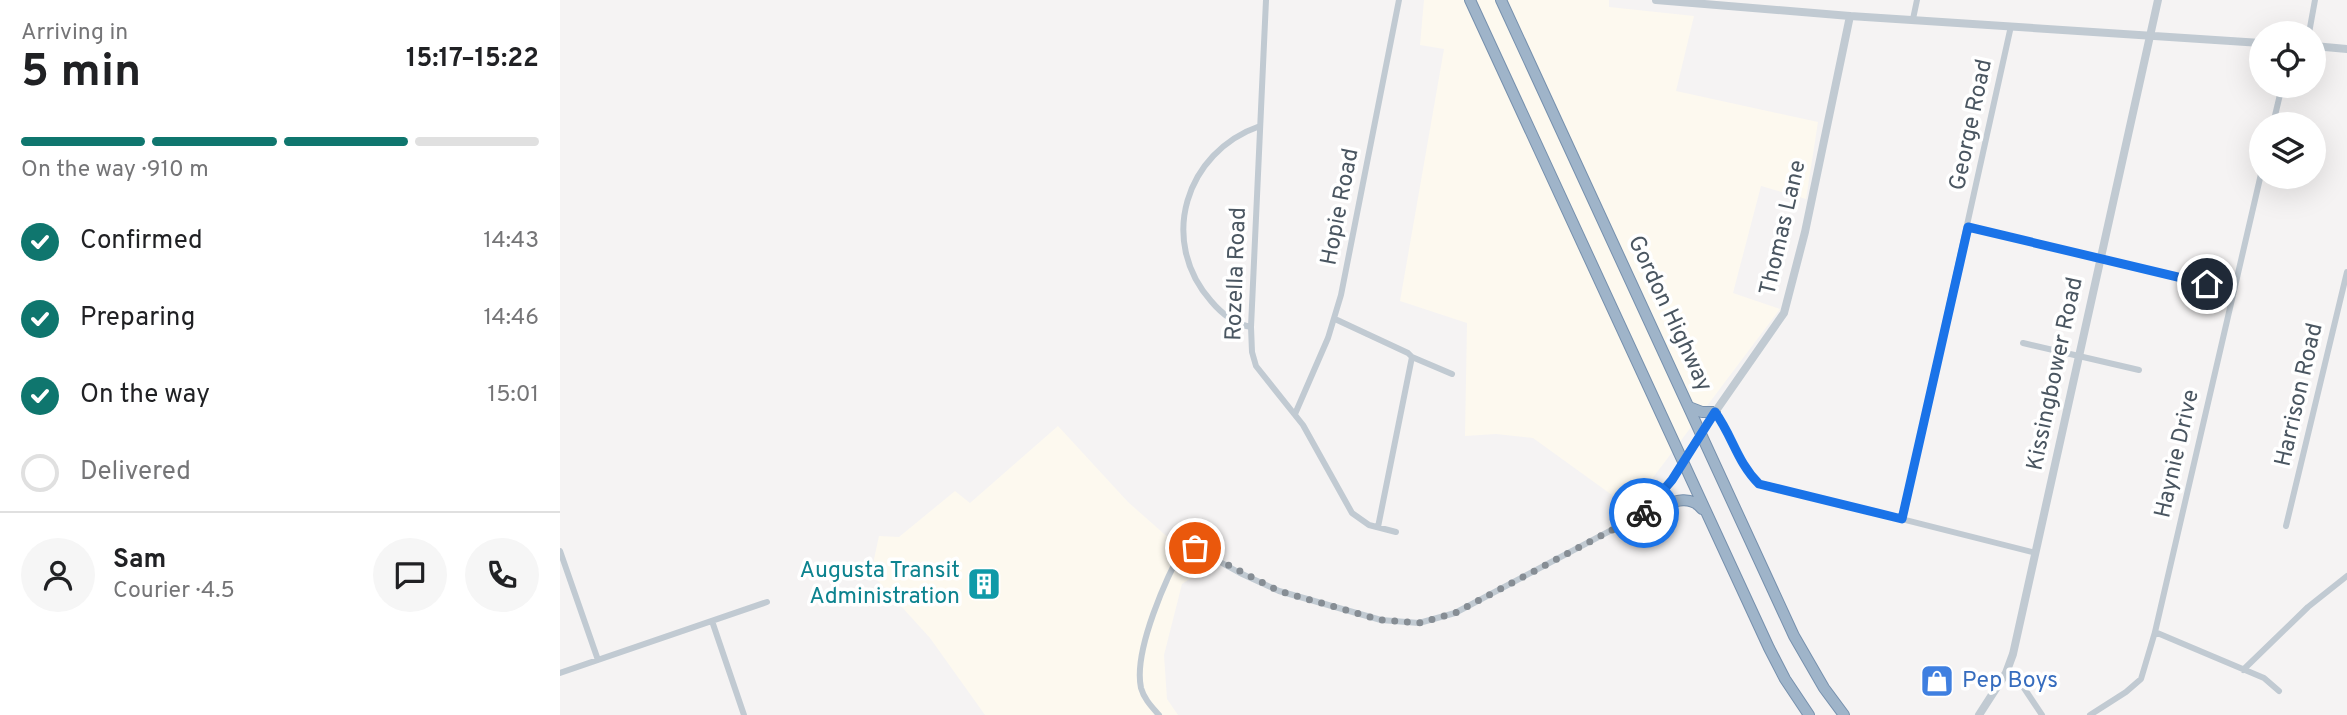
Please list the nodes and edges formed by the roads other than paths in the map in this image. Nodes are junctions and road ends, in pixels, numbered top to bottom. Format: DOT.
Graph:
graph roads {
  1 [pos="1266,0"];
  2 [pos="1399,0"];
  3 [pos="1470,0"];
  4 [pos="1501,0"];
  5 [pos="1656,0"];
  6 [pos="1917,0"];
  7 [pos="2158,0"];
  8 [pos="2315,0"];
  9 [pos="1732,3"];
  10 [pos="1850,16"];
  11 [pos="1913,19"];
  12 [pos="2311,21"];
  13 [pos="2011,26"];
  14 [pos="2151,35"];
  15 [pos="2249,42"];
  16 [pos="2326,47"];
  17 [pos="2347,49"];
  18 [pos="1260,126"];
  19 [pos="2258,189"];
  20 [pos="1968,227"];
  21 [pos="2101,258"];
  22 [pos="2347,272"];
  23 [pos="2234,290"];
  24 [pos="1335,319"];
  25 [pos="1251,327"];
  26 [pos="2023,343"];
  27 [pos="1412,357"];
  28 [pos="2079,357"];
  29 [pos="2139,370"];
  30 [pos="1452,374"];
  31 [pos="1689,407"];
  32 [pos="1715,412"];
  33 [pos="1296,414"];
  34 [pos="1700,433"];
  35 [pos="1683,462"];
  36 [pos="1647,510"];
  37 [pos="1708,516"];
  38 [pos="1902,519"];
  39 [pos="2286,526"];
  40 [pos="1378,527"];
  41 [pos="1396,532"];
  42 [pos="560,551"];
  43 [pos="2036,553"];
  44 [pos="2347,576"];
  45 [pos="767,602"];
  46 [pos="712,621"];
  47 [pos="2155,632"];
  48 [pos="598,660"];
  49 [pos="2244,670"];
  50 [pos="560,673"];
  51 [pos="2006,673"];
  52 [pos="2279,691"];
  53 [pos="744,715"];
  54 [pos="1159,715"];
  55 [pos="1809,715"];
  56 [pos="1844,715"];
  57 [pos="1979,715"];
  58 [pos="2042,715"];
  59 [pos="2090,715"];
  1 -- 18 [label="street, Rozella Road"];
  2 -- 24 [label="street, Hopie Road"];
  3 -- 35 [label="highway"];
  4 -- 31 [label="highway, Gordon Highway"];
  5 -- 9 [label="street"];
  6 -- 11 [label="street"];
  7 -- 14 [label="street, Kissingbower Road"];
  8 -- 12 [label="street"];
  9 -- 10 [label="street"];
  10 -- 11 [label="street"];
  10 -- 32 [label="street, Thomas Lane"];
  11 -- 13 [label="street"];
  13 -- 14 [label="street"];
  13 -- 20 [label="street, George Road"];
  14 -- 15 [label="street"];
  14 -- 21 [label="street, Kissingbower Road"];
  16 -- 17 [label="street"];
  18 -- 25 [label="street, Rozella Road"];
  18 -- 25 [label="street"];
  19 -- 23 [label="street, Haynie Drive"];
  20 -- 21 [label="street"];
  20 -- 38 [label="street, George Road"];
  21 -- 23 [label="street"];
  21 -- 28 [label="street, Kissingbower Road"];
  22 -- 39 [label="street, Harrison Road"];
  23 -- 47 [label="street, Haynie Drive"];
  24 -- 27 [label="street"];
  24 -- 33 [label="street, Hopie Road"];
  25 -- 33 [label="street, Rozella Road"];
  26 -- 28 [label="street"];
  27 -- 30 [label="street"];
  27 -- 40 [label="street"];
  28 -- 29 [label="street"];
  28 -- 43 [label="street, Kissingbower Road"];
  31 -- 32 [label="highway"];
  31 -- 34 [label="highway, Gordon Highway"];
  32 -- 34 [label="street, Thomas Lane"];
  32 -- 38 [label="street"];
  33 -- 40 [label="street, Rozella Road"];
  34 -- 35 [label="street, Thomas Lane"];
  34 -- 56 [label="highway, Gordon Highway"];
  35 -- 36 [label="street"];
  35 -- 37 [label="highway"];
  36 -- 37 [label="highway"];
  36 -- 54 [label="street"];
  37 -- 55 [label="highway"];
  38 -- 43 [label="street"];
  40 -- 41 [label="street, Rozella Road"];
  42 -- 48 [label="street"];
  43 -- 51 [label="street, Kissingbower Road"];
  44 -- 49 [label="street"];
  45 -- 46 [label="street"];
  46 -- 48 [label="street"];
  46 -- 53 [label="street"];
  47 -- 49 [label="street"];
  47 -- 59 [label="street, Haynie Drive"];
  48 -- 50 [label="street"];
  49 -- 52 [label="street"];
  51 -- 57 [label="street, Kissingbower Road"];
  51 -- 58 [label="street"];
}
